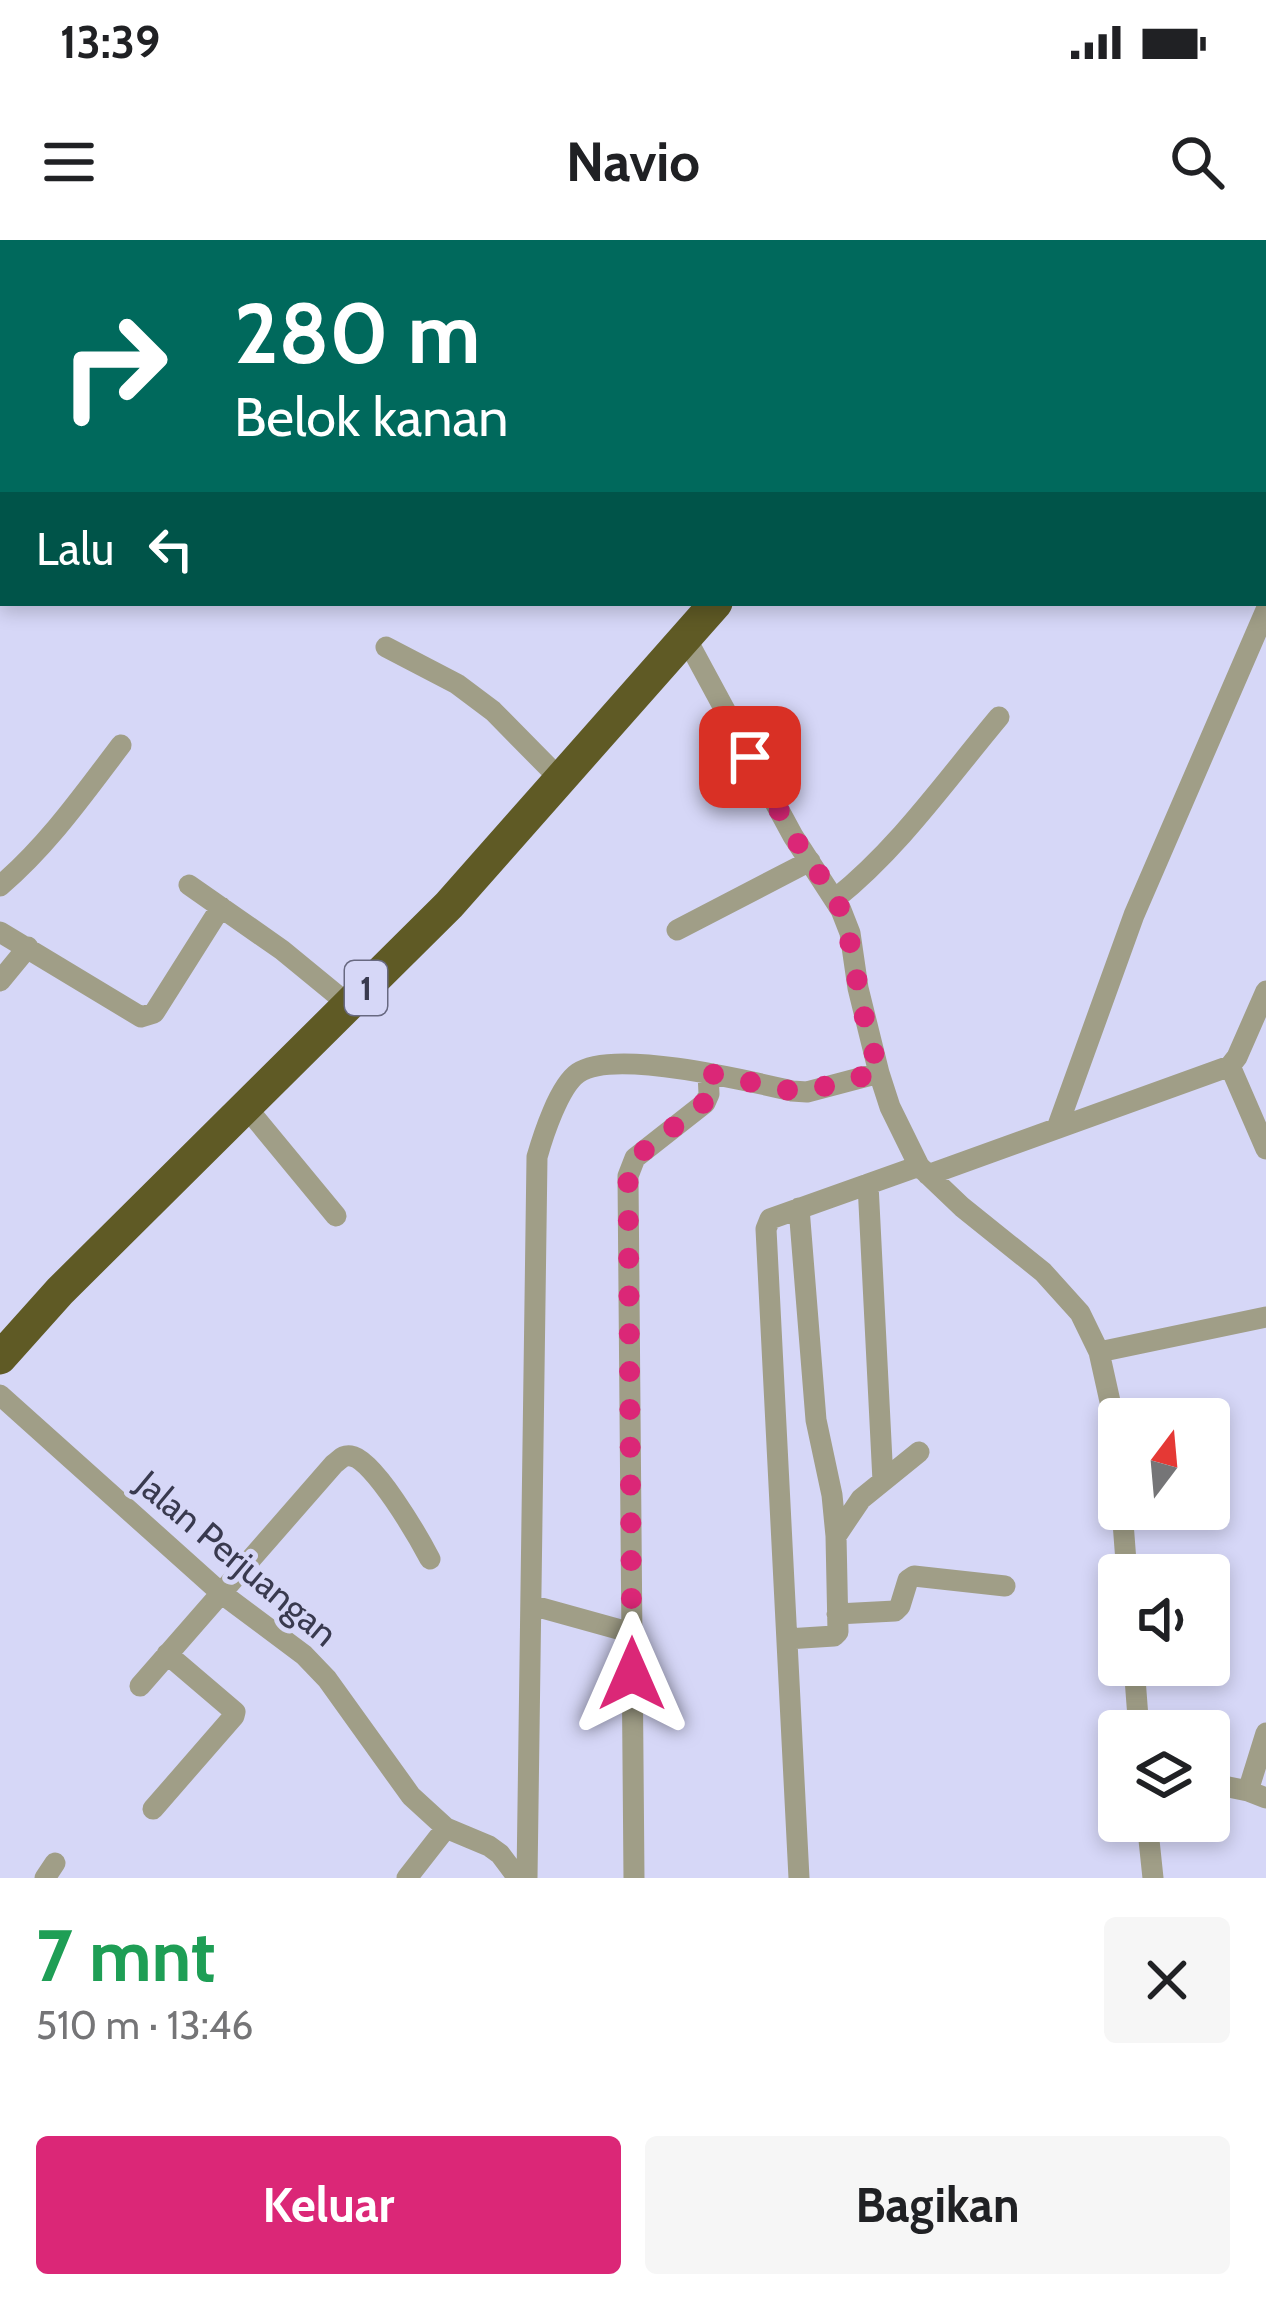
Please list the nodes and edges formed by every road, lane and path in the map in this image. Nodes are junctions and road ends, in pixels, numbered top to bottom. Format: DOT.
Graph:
graph roads {
  1 [pos="713,606"];
  2 [pos="1266,610"];
  3 [pos="686,638"];
  4 [pos="386,646"];
  5 [pos="1255,657"];
  6 [pos="999,716"];
  7 [pos="121,745"];
  8 [pos="561,780"];
  9 [pos="810,861"];
  10 [pos="189,885"];
  11 [pos="0,886"];
  12 [pos="836,899"];
  13 [pos="221,907"];
  14 [pos="677,930"];
  15 [pos="0,932"];
  16 [pos="28,947"];
  17 [pos="0,981"];
  18 [pos="1266,991"];
  19 [pos="349,1006"];
  20 [pos="1230,1066"];
  21 [pos="879,1072"];
  22 [pos="708,1073"];
  23 [pos="246,1107"];
  24 [pos="1057,1128"];
  25 [pos="1266,1149"];
  26 [pos="924,1171"];
  27 [pos="868,1184"];
  28 [pos="799,1208"];
  29 [pos="336,1216"];
  30 [pos="1266,1317"];
  31 [pos="1099,1352"];
  32 [pos="0,1358"];
  33 [pos="0,1395"];
  34 [pos="1109,1398"];
  35 [pos="919,1452"];
  36 [pos="884,1481"];
  37 [pos="836,1536"];
  38 [pos="430,1559"];
  39 [pos="1005,1586"];
  40 [pos="221,1593"];
  41 [pos="531,1605"];
  42 [pos="837,1614"];
  43 [pos="632,1633"];
  44 [pos="787,1639"];
  45 [pos="167,1654"];
  46 [pos="140,1686"];
  47 [pos="1266,1733"];
  48 [pos="1257,1794"];
  49 [pos="153,1809"];
  50 [pos="446,1828"];
  51 [pos="1149,1842"];
  52 [pos="407,1878"];
  53 [pos="523,1878"];
  54 [pos="634,1878"];
  55 [pos="800,1878"];
  56 [pos="1153,1878"];
  1 -- 3 [label="highway, 1"];
  2 -- 5 [label="street"];
  3 -- 8 [label="highway, 1"];
  3 -- 9 [label="street"];
  4 -- 8 [label="street"];
  5 -- 24 [label="street"];
  6 -- 12 [label="street"];
  7 -- 11 [label="street"];
  8 -- 19 [label="highway, 1"];
  9 -- 12 [label="street"];
  9 -- 14 [label="street"];
  10 -- 13 [label="street"];
  12 -- 21 [label="street"];
  13 -- 16 [label="street"];
  13 -- 19 [label="street"];
  15 -- 16 [label="street"];
  16 -- 17 [label="street"];
  18 -- 20 [label="street"];
  19 -- 23 [label="highway, 1"];
  20 -- 24 [label="street"];
  20 -- 25 [label="street"];
  21 -- 22 [label="street"];
  21 -- 26 [label="street"];
  22 -- 41 [label="street"];
  22 -- 43 [label="street"];
  23 -- 29 [label="street"];
  23 -- 32 [label="highway, 1"];
  24 -- 26 [label="street"];
  26 -- 27 [label="street"];
  26 -- 31 [label="street"];
  27 -- 28 [label="street"];
  27 -- 36 [label="street"];
  28 -- 37 [label="street"];
  28 -- 44 [label="street"];
  30 -- 31 [label="street"];
  31 -- 34 [label="street"];
  33 -- 40 [label="street, Jalan Perjuangan"];
  35 -- 36 [label="street"];
  36 -- 37 [label="street"];
  37 -- 42 [label="street"];
  38 -- 40 [label="street"];
  39 -- 42 [label="street"];
  40 -- 45 [label="street"];
  40 -- 50 [label="street, Jalan Perjuangan"];
  41 -- 43 [label="street"];
  41 -- 53 [label="street"];
  42 -- 44 [label="street"];
  43 -- 54 [label="street"];
  44 -- 55 [label="street"];
  45 -- 46 [label="street"];
  45 -- 49 [label="street"];
  47 -- 48 [label="street"];
  50 -- 52 [label="street"];
  50 -- 53 [label="street, Jalan Perjuangan"];
  51 -- 56 [label="street"];
}
